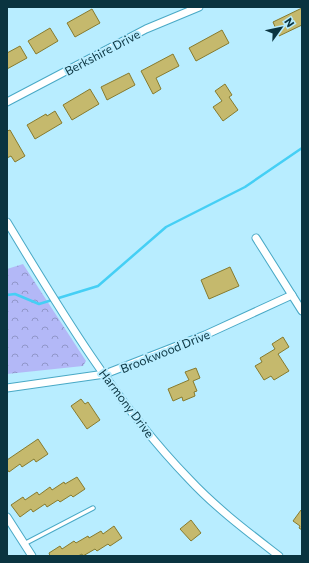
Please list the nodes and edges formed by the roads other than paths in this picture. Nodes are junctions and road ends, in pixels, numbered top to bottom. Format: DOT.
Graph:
graph roads {
  1 [pos="199,7"];
  2 [pos="7,102"];
  3 [pos="7,222"];
  4 [pos="256,238"];
  5 [pos="292,295"];
  6 [pos="302,311"];
  7 [pos="105,374"];
  8 [pos="7,388"];
  9 [pos="93,508"];
  10 [pos="7,517"];
  11 [pos="9,526"];
  12 [pos="24,544"];
  13 [pos="32,556"];
  14 [pos="279,556"];
  1 -- 2 [label="street, Berkshire Drive"];
  3 -- 7 [label="street, Harmony Drive"];
  4 -- 5 [label="street"];
  5 -- 6 [label="street"];
  5 -- 7 [label="street, Brookwood Drive"];
  7 -- 8 [label="street, Brookwood Drive"];
  7 -- 14 [label="street, Harmony Drive"];
  9 -- 12 [label="lane"];
  10 -- 11 [label="street"];
  11 -- 12 [label="street"];
  12 -- 13 [label="street"];
}
